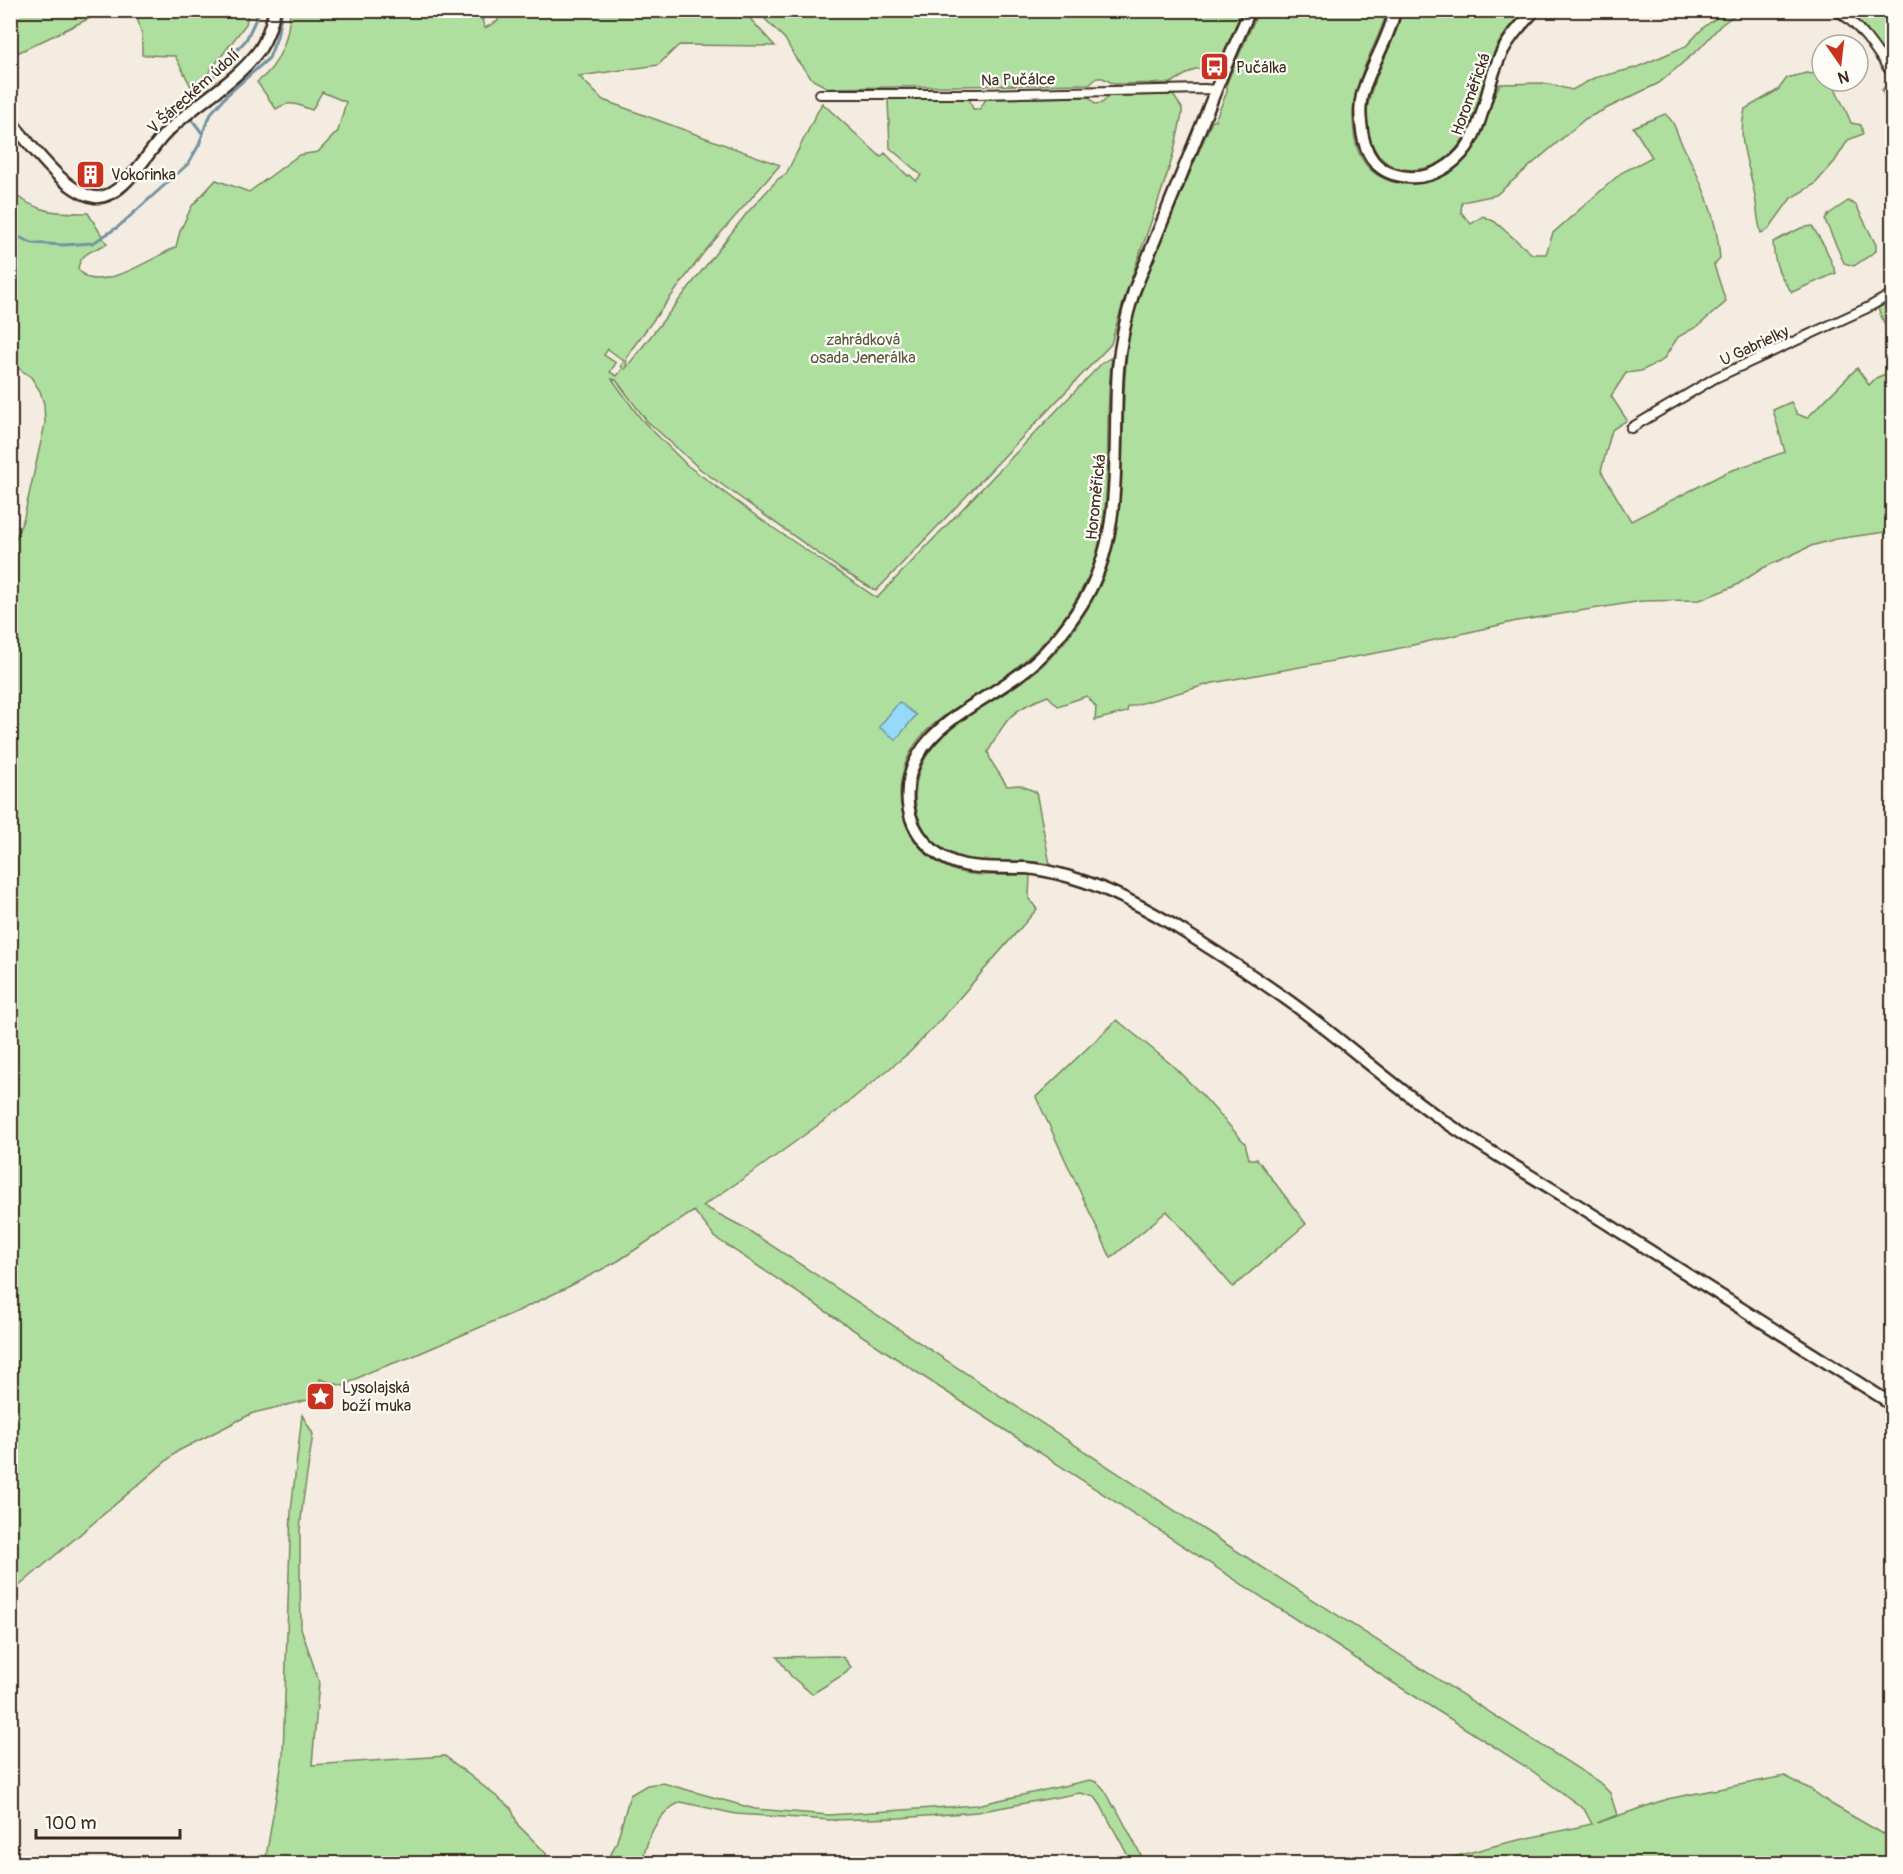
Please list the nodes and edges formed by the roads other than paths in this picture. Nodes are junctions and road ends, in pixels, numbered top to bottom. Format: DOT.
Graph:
graph roads {
  1 [pos="274,10"];
  2 [pos="1250,10"];
  3 [pos="1395,10"];
  4 [pos="1535,10"];
  5 [pos="1840,11"];
  6 [pos="1893,74"];
  7 [pos="1216,90"];
  8 [pos="820,94"];
  9 [pos="10,121"];
  10 [pos="1893,294"];
  11 [pos="1631,428"];
  12 [pos="1893,1404"];
  1 -- 9 [label="main road, V Šáreckém údolí"];
  2 -- 7 [label="main road, Horoměřická"];
  3 -- 4 [label="main road, Horoměřická"];
  5 -- 6 [label="street"];
  7 -- 8 [label="street, Na Pučálce"];
  7 -- 12 [label="main road, Horoměřická"];
  10 -- 11 [label="street, U Gabrielky"];
}
